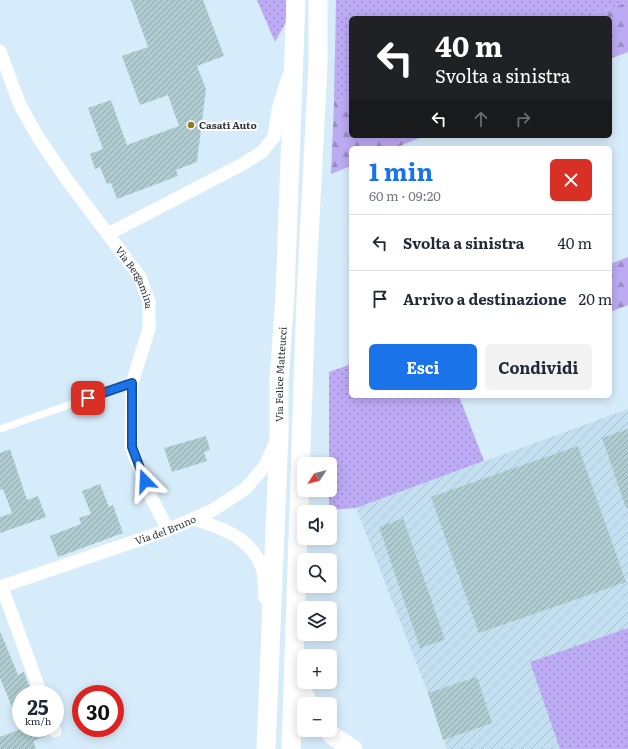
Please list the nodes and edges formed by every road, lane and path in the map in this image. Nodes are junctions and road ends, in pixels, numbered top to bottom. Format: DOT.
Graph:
graph roads {
  1 [pos="296,0"];
  2 [pos="318,0"];
  3 [pos="0,51"];
  4 [pos="295,61"];
  5 [pos="108,234"];
  6 [pos="132,383"];
  7 [pos="0,429"];
  8 [pos="279,434"];
  9 [pos="194,519"];
  10 [pos="168,530"];
  11 [pos="1,587"];
  12 [pos="271,648"];
  13 [pos="293,674"];
  14 [pos="38,685"];
  15 [pos="305,697"];
  16 [pos="335,737"];
  17 [pos="266,749"];
  18 [pos="291,749"];
  19 [pos="353,749"];
  1 -- 4 [label="main road, Via Felice Matteucci"];
  2 -- 13 [label="main road"];
  3 -- 5 [label="street, Via Bergamina"];
  4 -- 5 [label="street"];
  4 -- 8 [label="main road, Via Felice Matteucci"];
  5 -- 6 [label="street, Via Bergamina"];
  6 -- 7 [label="lane"];
  6 -- 10 [label="street, Via Bergamina"];
  8 -- 9 [label="street"];
  8 -- 12 [label="main road, Via Felice Matteucci"];
  9 -- 10 [label="street, Via del Bruno"];
  9 -- 12 [label="street, Via del Bruno"];
  10 -- 11 [label="street, Via del Bruno"];
  11 -- 14 [label="street"];
  12 -- 17 [label="main road, Via Felice Matteucci"];
  13 -- 15 [label="main road"];
  13 -- 18 [label="main road"];
  16 -- 19 [label="main road"];
}
